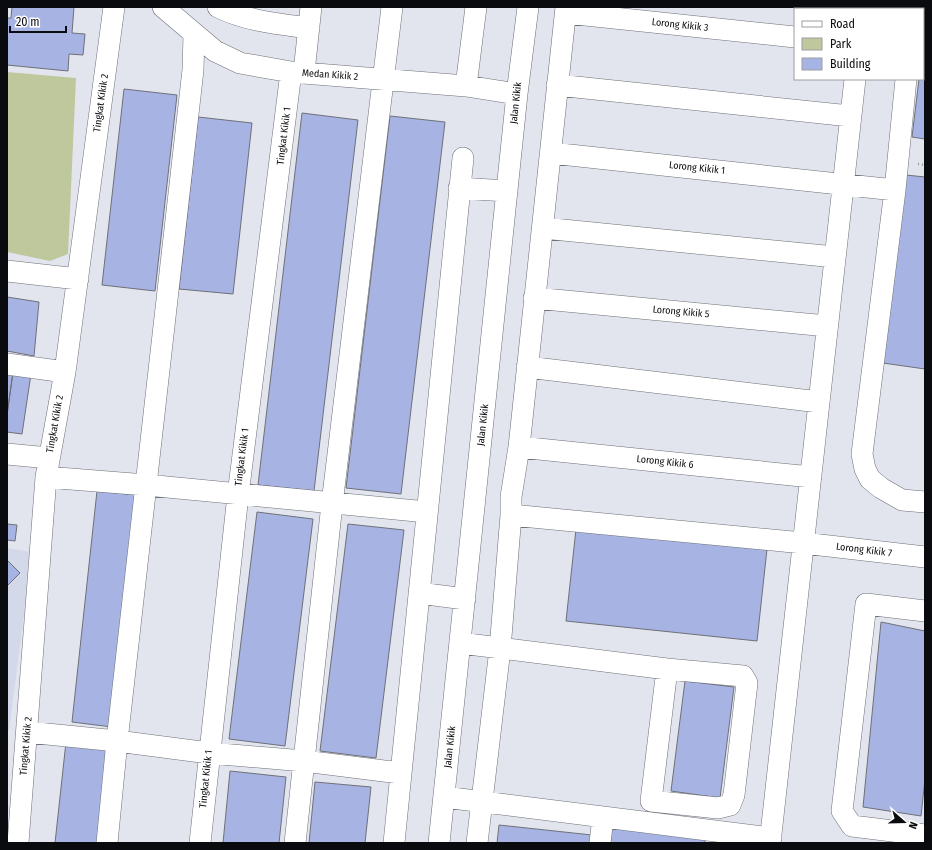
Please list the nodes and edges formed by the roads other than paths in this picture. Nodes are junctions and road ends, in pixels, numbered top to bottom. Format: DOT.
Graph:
graph roads {
  1 [pos="114,7"];
  2 [pos="163,7"];
  3 [pos="218,7"];
  4 [pos="311,7"];
  5 [pos="392,7"];
  6 [pos="476,7"];
  7 [pos="528,7"];
  8 [pos="566,10"];
  9 [pos="309,28"];
  10 [pos="194,34"];
  11 [pos="794,37"];
  12 [pos="297,72"];
  13 [pos="385,79"];
  14 [pos="855,80"];
  15 [pos="906,80"];
  16 [pos="557,85"];
  17 [pos="466,86"];
  18 [pos="516,94"];
  19 [pos="850,116"];
  20 [pos="551,153"];
  21 [pos="463,158"];
  22 [pos="843,184"];
  23 [pos="459,188"];
  24 [pos="895,190"];
  25 [pos="507,191"];
  26 [pos="543,228"];
  27 [pos="835,257"];
  28 [pos="7,271"];
  29 [pos="78,279"];
  30 [pos="534,298"];
  31 [pos="827,326"];
  32 [pos="7,364"];
  33 [pos="527,367"];
  34 [pos="65,372"];
  35 [pos="819,402"];
  36 [pos="519,448"];
  37 [pos="7,454"];
  38 [pos="47,468"];
  39 [pos="811,476"];
  40 [pos="146,485"];
  41 [pos="238,495"];
  42 [pos="925,502"];
  43 [pos="332,504"];
  44 [pos="427,512"];
  45 [pos="511,515"];
  46 [pos="803,543"];
  47 [pos="925,558"];
  48 [pos="419,593"];
  49 [pos="465,599"];
  50 [pos="925,611"];
  51 [pos="460,643"];
  52 [pos="500,649"];
  53 [pos="667,669"];
  54 [pos="27,732"];
  55 [pos="117,741"];
  56 [pos="209,753"];
  57 [pos="304,761"];
  58 [pos="16,767"];
  59 [pos="400,773"];
  60 [pos="444,797"];
  61 [pos="481,802"];
  62 [pos="603,817"];
  63 [pos="925,835"];
  64 [pos="715,837"];
  65 [pos="770,841"];
  66 [pos="18,843"];
  67 [pos="107,843"];
  68 [pos="200,843"];
  69 [pos="295,843"];
  70 [pos="394,843"];
  71 [pos="439,843"];
  72 [pos="477,843"];
  73 [pos="600,843"];
  1 -- 29 [label="street, Tingkat Kikik 2"];
  2 -- 10 [label="street, Medan Kikik 2"];
  3 -- 9 [label="street"];
  4 -- 9 [label="street, Tingkat Kikik 1"];
  5 -- 13 [label="street"];
  6 -- 17 [label="street"];
  7 -- 18 [label="street, Jalan Kikik"];
  8 -- 11 [label="street, Lorong Kikik 3"];
  8 -- 16 [label="street"];
  9 -- 12 [label="street, Tingkat Kikik 1"];
  10 -- 12 [label="street, Medan Kikik 2"];
  10 -- 40 [label="street"];
  12 -- 13 [label="street, Medan Kikik 2"];
  12 -- 41 [label="street, Tingkat Kikik 1"];
  13 -- 17 [label="street, Medan Kikik 2"];
  13 -- 43 [label="street"];
  14 -- 19 [label="street"];
  15 -- 24 [label="street"];
  16 -- 19 [label="street"];
  16 -- 20 [label="street"];
  17 -- 18 [label="street, Medan Kikik 2"];
  18 -- 25 [label="street, Jalan Kikik"];
  19 -- 22 [label="street"];
  20 -- 22 [label="street, Lorong Kikik 1"];
  20 -- 26 [label="street"];
  21 -- 23 [label="street"];
  22 -- 24 [label="street, Lorong Kikik 1"];
  22 -- 27 [label="street"];
  23 -- 25 [label="street"];
  23 -- 44 [label="street"];
  24 -- 42 [label="street"];
  25 -- 49 [label="street, Jalan Kikik"];
  26 -- 27 [label="street"];
  26 -- 30 [label="street"];
  27 -- 31 [label="street"];
  28 -- 29 [label="street"];
  29 -- 34 [label="street, Tingkat Kikik 2"];
  30 -- 31 [label="street, Lorong Kikik 5"];
  30 -- 33 [label="street"];
  31 -- 35 [label="street"];
  32 -- 34 [label="street"];
  33 -- 35 [label="street"];
  33 -- 36 [label="street"];
  34 -- 38 [label="street, Tingkat Kikik 2"];
  35 -- 39 [label="street"];
  36 -- 39 [label="street, Lorong Kikik 6"];
  36 -- 45 [label="street"];
  37 -- 38 [label="street"];
  38 -- 40 [label="street"];
  38 -- 54 [label="street, Tingkat Kikik 2"];
  39 -- 46 [label="street"];
  40 -- 41 [label="street"];
  40 -- 55 [label="street"];
  41 -- 43 [label="street"];
  41 -- 56 [label="street, Tingkat Kikik 1"];
  43 -- 44 [label="street"];
  43 -- 57 [label="street"];
  44 -- 48 [label="street"];
  45 -- 46 [label="street, Lorong Kikik 7"];
  45 -- 52 [label="street"];
  46 -- 47 [label="street, Lorong Kikik 7"];
  46 -- 65 [label="street"];
  48 -- 49 [label="street"];
  48 -- 59 [label="street"];
  49 -- 51 [label="street, Jalan Kikik"];
  50 -- 63 [label="street"];
  51 -- 52 [label="street"];
  51 -- 60 [label="street, Jalan Kikik"];
  52 -- 53 [label="street"];
  52 -- 61 [label="street"];
  53 -- 53 [label="street"];
  54 -- 55 [label="street"];
  54 -- 58 [label="street, Tingkat Kikik 2"];
  55 -- 56 [label="street"];
  55 -- 67 [label="street"];
  56 -- 57 [label="street"];
  56 -- 68 [label="street, Tingkat Kikik 1"];
  57 -- 59 [label="street"];
  57 -- 69 [label="street"];
  58 -- 66 [label="street, Tingkat Kikik 2"];
  59 -- 70 [label="street"];
  60 -- 61 [label="street"];
  60 -- 71 [label="street, Jalan Kikik"];
  61 -- 62 [label="street"];
  61 -- 72 [label="street"];
  62 -- 64 [label="street"];
  62 -- 73 [label="street"];
  64 -- 65 [label="street"];
}
